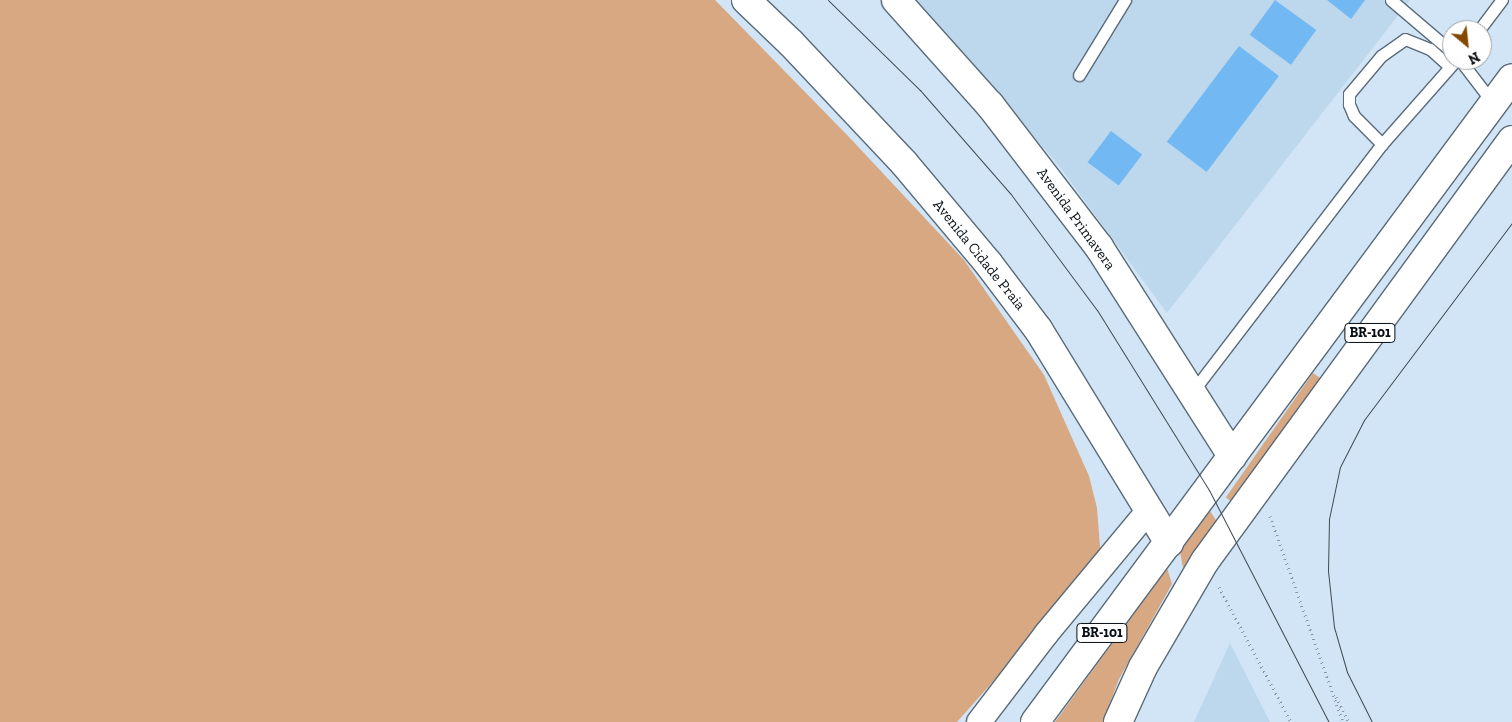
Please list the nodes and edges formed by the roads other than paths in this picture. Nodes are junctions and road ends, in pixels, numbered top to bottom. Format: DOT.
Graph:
graph roads {
  1 [pos="746,0"];
  2 [pos="896,0"];
  3 [pos="1125,0"];
  4 [pos="1391,0"];
  5 [pos="1502,0"];
  6 [pos="1487,20"];
  7 [pos="1442,43"];
  8 [pos="1442,57"];
  9 [pos="1446,70"];
  10 [pos="1468,70"];
  11 [pos="1079,75"];
  12 [pos="1512,78"];
  13 [pos="1493,103"];
  14 [pos="1512,140"];
  15 [pos="1382,144"];
  16 [pos="1193,391"];
  17 [pos="1232,456"];
  18 [pos="1149,510"];
  19 [pos="1169,543"];
  20 [pos="1181,600"];
  21 [pos="979,722"];
  22 [pos="1035,722"];
  23 [pos="1118,722"];
  1 -- 18 [label="main road, Avenida Cidade Praia"];
  2 -- 16 [label="main road, Avenida Primavera"];
  3 -- 11 [label="lane"];
  4 -- 7 [label="lane"];
  5 -- 6 [label="lane"];
  8 -- 15 [label="lane"];
  9 -- 15 [label="lane"];
  10 -- 13 [label="lane"];
  12 -- 13 [label="main road, BR-101 / BR-101"];
  13 -- 17 [label="main road, BR-101 / BR-101"];
  14 -- 20 [label="main road, BR-101 / BR-101"];
  15 -- 16 [label="lane"];
  16 -- 17 [label="main road, Avenida Primavera"];
  17 -- 19 [label="main road, BR-101"];
  18 -- 19 [label="main road, Avenida Cidade Praia"];
  18 -- 21 [label="street"];
  19 -- 20 [label="main road, Avenida Cidade Praia"];
  19 -- 22 [label="main road, BR-101 / BR-101"];
  20 -- 23 [label="main road, BR-101 / BR-101"];
}
